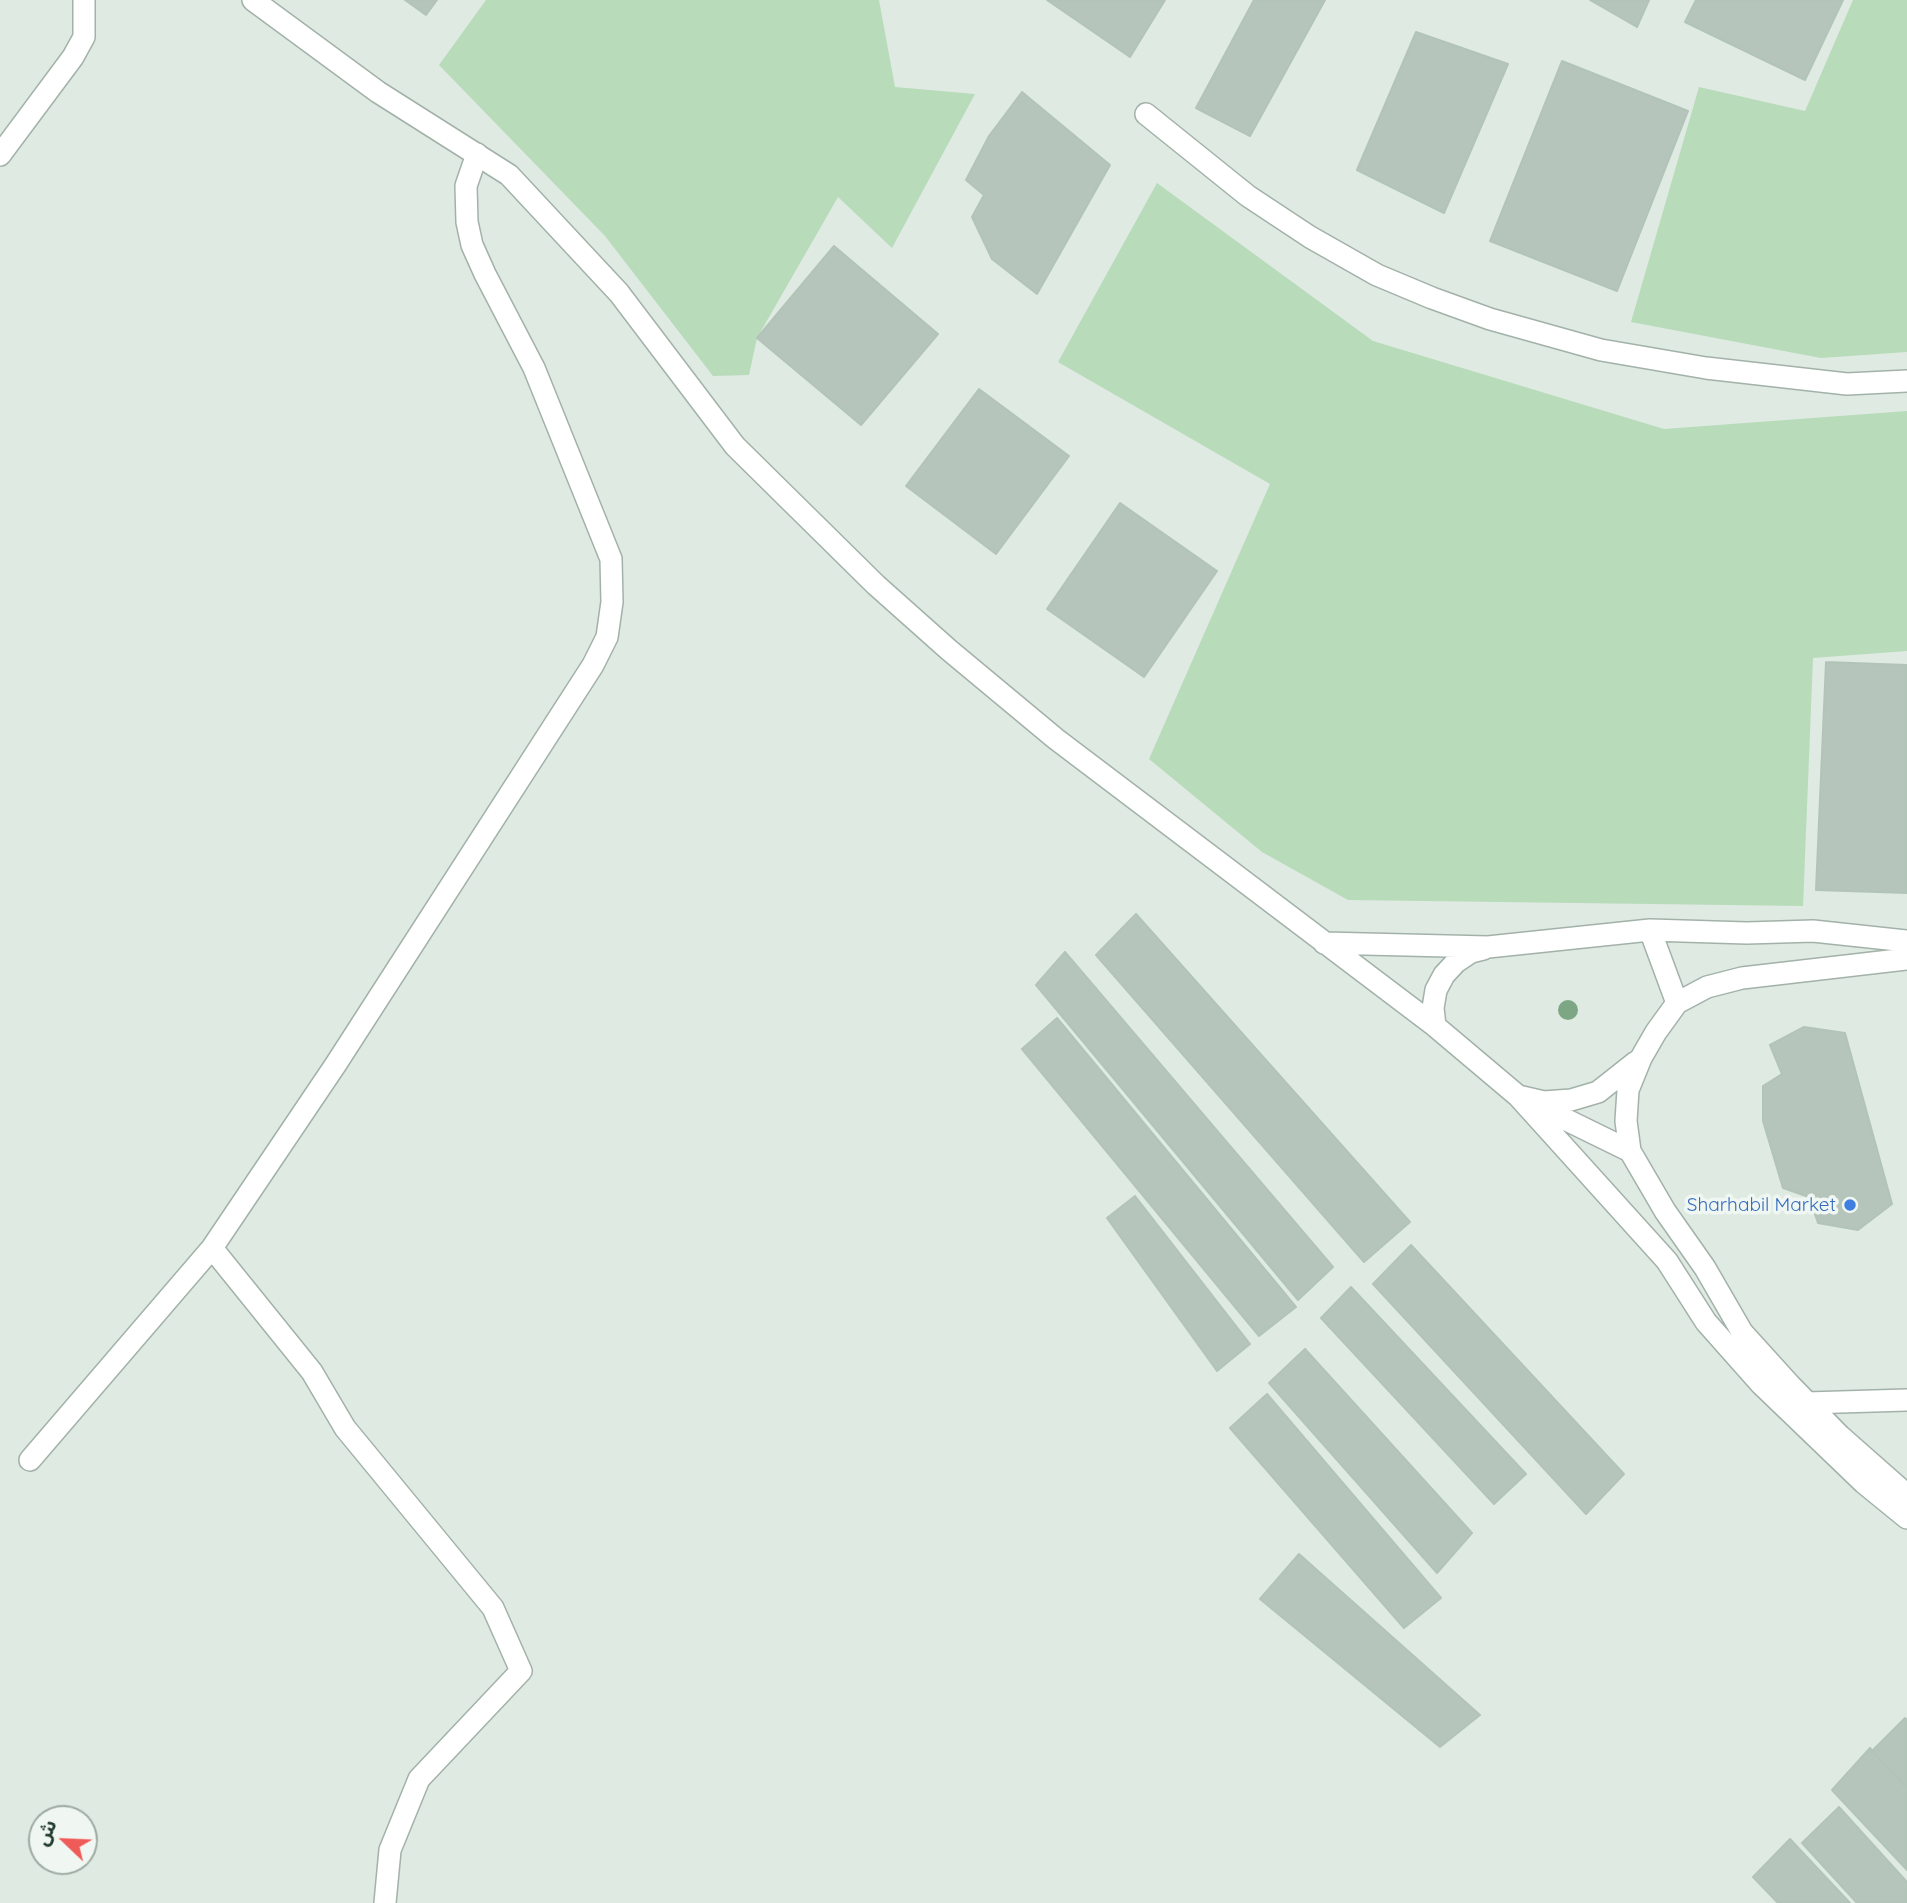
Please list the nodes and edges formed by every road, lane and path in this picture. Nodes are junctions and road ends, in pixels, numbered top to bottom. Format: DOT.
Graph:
graph roads {
  1 [pos="84,0"];
  2 [pos="253,0"];
  3 [pos="1146,114"];
  4 [pos="477,154"];
  5 [pos="0,155"];
  6 [pos="1907,381"];
  7 [pos="1650,930"];
  8 [pos="1907,941"];
  9 [pos="1324,943"];
  10 [pos="1488,947"];
  11 [pos="1907,959"];
  12 [pos="1677,1003"];
  13 [pos="1435,1026"];
  14 [pos="1641,1058"];
  15 [pos="1518,1096"];
  16 [pos="1630,1151"];
  17 [pos="212,1248"];
  18 [pos="1724,1302"];
  19 [pos="1706,1322"];
  20 [pos="1907,1400"];
  21 [pos="1807,1403"];
  22 [pos="30,1460"];
  23 [pos="1907,1495"];
  24 [pos="1907,1518"];
  25 [pos="385,1903"];
  1 -- 5 [label="street"];
  2 -- 4 [label="street"];
  3 -- 6 [label="street"];
  4 -- 9 [label="street"];
  4 -- 17 [label="street"];
  7 -- 8 [label="street"];
  7 -- 10 [label="street"];
  7 -- 12 [label="street"];
  9 -- 10 [label="street"];
  9 -- 13 [label="street"];
  10 -- 13 [label="street"];
  11 -- 12 [label="street"];
  12 -- 14 [label="street"];
  13 -- 15 [label="street"];
  14 -- 15 [label="street"];
  14 -- 16 [label="street"];
  15 -- 16 [label="street"];
  15 -- 19 [label="street"];
  16 -- 18 [label="street"];
  17 -- 22 [label="street"];
  17 -- 25 [label="street"];
  18 -- 19 [label="street"];
  18 -- 21 [label="street"];
  19 -- 24 [label="street"];
  20 -- 21 [label="street"];
  21 -- 23 [label="street"];
}
